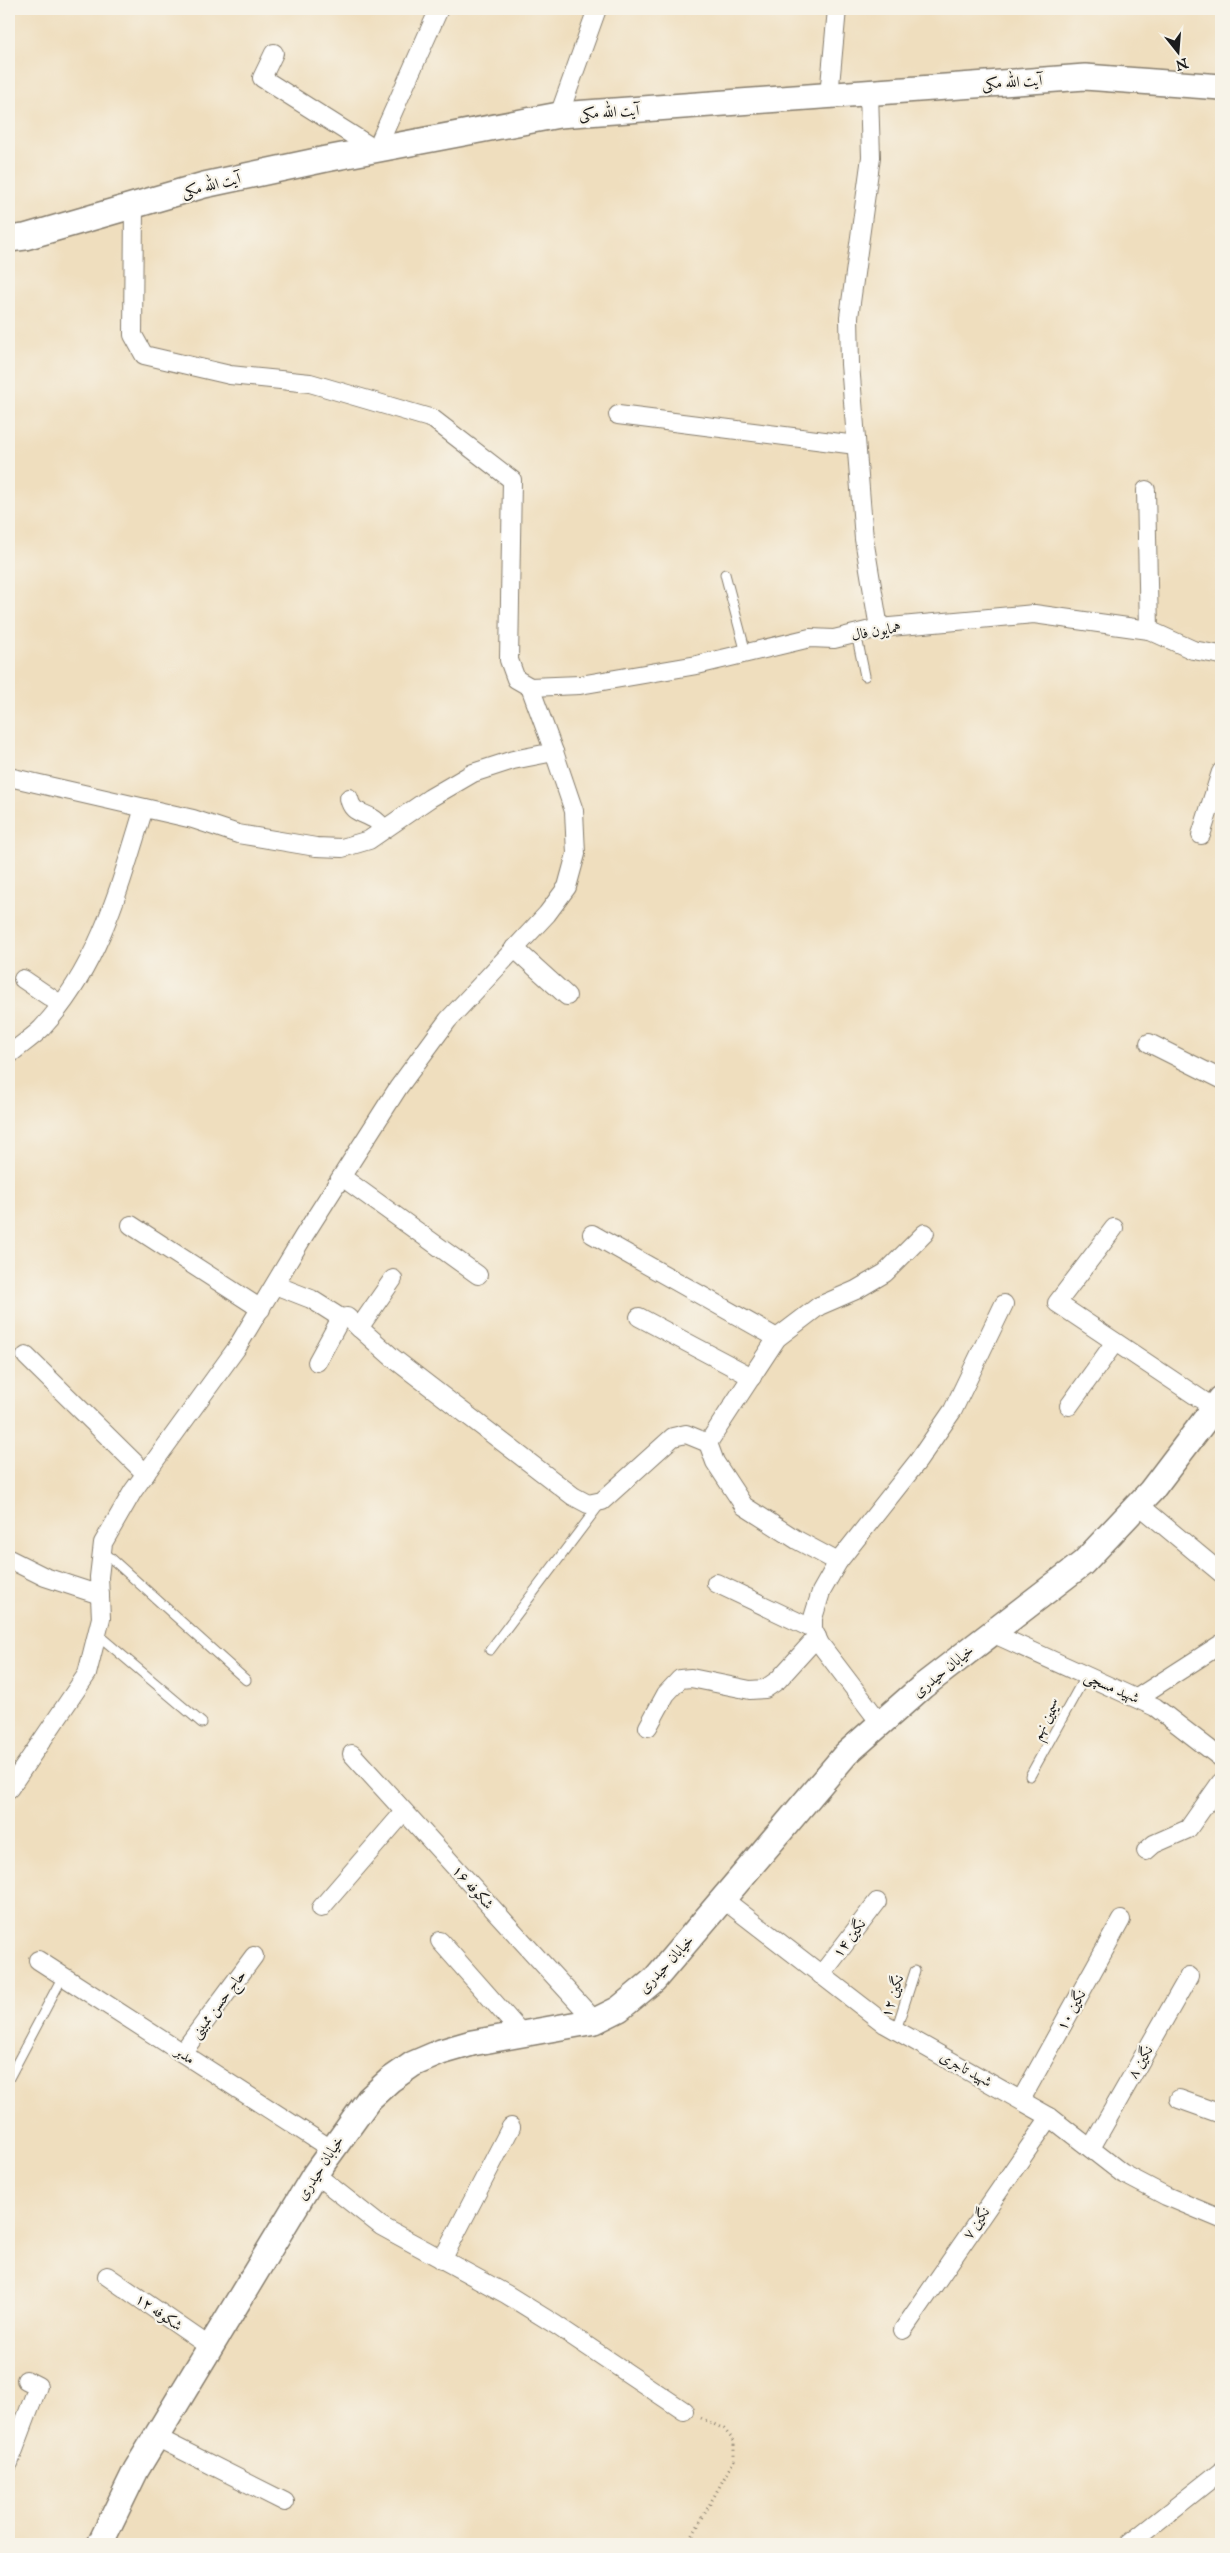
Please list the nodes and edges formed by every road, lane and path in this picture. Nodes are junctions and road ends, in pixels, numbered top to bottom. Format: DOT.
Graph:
graph roads {
  1 [pos="440,9"];
  2 [pos="596,9"];
  3 [pos="837,9"];
  4 [pos="274,53"];
  5 [pos="1221,87"];
  6 [pos="868,93"];
  7 [pos="830,96"];
  8 [pos="559,115"];
  9 [pos="376,150"];
  10 [pos="134,206"];
  11 [pos="9,239"];
  12 [pos="618,415"];
  13 [pos="856,445"];
  14 [pos="1146,490"];
  15 [pos="725,574"];
  16 [pos="879,628"];
  17 [pos="1149,630"];
  18 [pos="856,633"];
  19 [pos="746,653"];
  20 [pos="1221,655"];
  21 [pos="865,676"];
  22 [pos="530,687"];
  23 [pos="554,752"];
  24 [pos="1221,772"];
  25 [pos="9,777"];
  26 [pos="349,798"];
  27 [pos="144,808"];
  28 [pos="384,829"];
  29 [pos="1201,835"];
  30 [pos="514,948"];
  31 [pos="22,979"];
  32 [pos="567,996"];
  33 [pos="60,1004"];
  34 [pos="1149,1043"];
  35 [pos="9,1055"];
  36 [pos="1221,1079"];
  37 [pos="342,1177"];
  38 [pos="131,1225"];
  39 [pos="1114,1228"];
  40 [pos="925,1233"];
  41 [pos="592,1234"];
  42 [pos="478,1275"];
  43 [pos="393,1279"];
  44 [pos="275,1285"];
  45 [pos="1004,1304"];
  46 [pos="262,1308"];
  47 [pos="639,1317"];
  48 [pos="340,1318"];
  49 [pos="359,1328"];
  50 [pos="777,1338"];
  51 [pos="1115,1342"];
  52 [pos="26,1356"];
  53 [pos="317,1362"];
  54 [pos="752,1377"];
  55 [pos="1218,1404"];
  56 [pos="1069,1406"];
  57 [pos="708,1443"];
  58 [pos="146,1474"];
  59 [pos="602,1501"];
  60 [pos="1138,1504"];
  61 [pos="102,1550"];
  62 [pos="9,1559"];
  63 [pos="838,1562"];
  64 [pos="1221,1573"];
  65 [pos="716,1583"];
  66 [pos="100,1595"];
  67 [pos="815,1633"];
  68 [pos="992,1633"];
  69 [pos="97,1634"];
  70 [pos="1221,1644"];
  71 [pos="490,1650"];
  72 [pos="1086,1675"];
  73 [pos="246,1680"];
  74 [pos="1137,1698"];
  75 [pos="202,1723"];
  76 [pos="881,1724"];
  77 [pos="648,1727"];
  78 [pos="352,1754"];
  79 [pos="1221,1758"];
  80 [pos="1030,1776"];
  81 [pos="1221,1782"];
  82 [pos="9,1789"];
  83 [pos="404,1812"];
  84 [pos="1146,1851"];
  85 [pos="723,1899"];
  86 [pos="877,1902"];
  87 [pos="321,1908"];
  88 [pos="1121,1920"];
  89 [pos="440,1942"];
  90 [pos="254,1956"];
  91 [pos="38,1960"];
  92 [pos="915,1971"];
  93 [pos="821,1975"];
  94 [pos="63,1976"];
  95 [pos="1190,1976"];
  96 [pos="595,2020"];
  97 [pos="896,2030"];
  98 [pos="523,2034"];
  99 [pos="182,2052"];
  100 [pos="9,2078"];
  101 [pos="1021,2100"];
  102 [pos="1179,2100"];
  103 [pos="1221,2114"];
  104 [pos="1050,2117"];
  105 [pos="511,2126"];
  106 [pos="1090,2148"];
  107 [pos="331,2149"];
  108 [pos="315,2174"];
  109 [pos="1221,2219"];
  110 [pos="442,2260"];
  111 [pos="107,2276"];
  112 [pos="903,2330"];
  113 [pos="210,2347"];
  114 [pos="26,2380"];
  115 [pos="684,2411"];
  116 [pos="156,2437"];
  117 [pos="9,2463"];
  118 [pos="1221,2471"];
  119 [pos="285,2502"];
  120 [pos="100,2544"];
  121 [pos="688,2544"];
  122 [pos="1129,2544"];
  1 -- 9 [label="street"];
  2 -- 8 [label="street"];
  3 -- 7 [label="street"];
  4 -- 9 [label="street"];
  5 -- 6 [label="street, آیت الله مکی"];
  6 -- 7 [label="street, آیت الله مکی"];
  6 -- 13 [label="street"];
  7 -- 8 [label="street, آیت الله مکی"];
  8 -- 9 [label="street, آیت الله مکی"];
  9 -- 10 [label="street, آیت الله مکی"];
  10 -- 11 [label="street, آیت الله مکی"];
  10 -- 22 [label="street"];
  12 -- 13 [label="street"];
  13 -- 16 [label="street"];
  14 -- 17 [label="street"];
  15 -- 19 [label="lane"];
  16 -- 17 [label="street, همایون فال"];
  16 -- 18 [label="street, همایون فال"];
  17 -- 20 [label="street, همایون فال"];
  18 -- 19 [label="street, همایون فال"];
  18 -- 21 [label="lane"];
  19 -- 22 [label="street, همایون فال"];
  22 -- 23 [label="street"];
  23 -- 28 [label="street"];
  23 -- 30 [label="street"];
  24 -- 29 [label="street"];
  25 -- 27 [label="street"];
  26 -- 28 [label="street"];
  27 -- 28 [label="street"];
  27 -- 33 [label="street"];
  30 -- 32 [label="street"];
  30 -- 37 [label="street"];
  31 -- 33 [label="street"];
  33 -- 35 [label="street"];
  34 -- 36 [label="street"];
  37 -- 42 [label="street"];
  37 -- 44 [label="street"];
  38 -- 46 [label="street"];
  39 -- 51 [label="street"];
  40 -- 50 [label="street"];
  41 -- 50 [label="street"];
  43 -- 49 [label="street"];
  44 -- 46 [label="street"];
  44 -- 48 [label="street"];
  45 -- 63 [label="street"];
  46 -- 58 [label="street"];
  47 -- 54 [label="street"];
  48 -- 49 [label="street"];
  48 -- 53 [label="street"];
  49 -- 59 [label="street"];
  50 -- 54 [label="street"];
  51 -- 55 [label="street"];
  51 -- 56 [label="street"];
  52 -- 58 [label="street"];
  54 -- 57 [label="street"];
  55 -- 60 [label="street, خیابان حیدری"];
  57 -- 59 [label="street"];
  57 -- 63 [label="street"];
  58 -- 61 [label="street"];
  59 -- 71 [label="lane"];
  60 -- 64 [label="street"];
  60 -- 68 [label="street, خیابان حیدری"];
  61 -- 66 [label="street"];
  61 -- 73 [label="lane"];
  62 -- 66 [label="street"];
  63 -- 67 [label="street"];
  65 -- 67 [label="street"];
  66 -- 69 [label="street"];
  67 -- 76 [label="street"];
  67 -- 77 [label="street"];
  68 -- 72 [label="street, شهید مسچی"];
  68 -- 76 [label="street, خیابان حیدری"];
  69 -- 75 [label="lane"];
  69 -- 82 [label="street"];
  70 -- 74 [label="street"];
  72 -- 74 [label="street, شهید مسچی"];
  72 -- 80 [label="lane, سیمین نهم"];
  74 -- 79 [label="street, شهید مسچی"];
  76 -- 85 [label="street, خیابان حیدری"];
  78 -- 83 [label="street, شکوفه ۱۶"];
  81 -- 84 [label="street"];
  83 -- 87 [label="street"];
  83 -- 96 [label="street, شکوفه ۱۶"];
  85 -- 93 [label="street, شهید تاجری"];
  85 -- 96 [label="street, خیابان حیدری"];
  86 -- 93 [label="street, نگین ۱۴"];
  88 -- 101 [label="street, نگین ۱۰"];
  89 -- 98 [label="street"];
  90 -- 99 [label="street, حاج حسن ممبینی"];
  91 -- 94 [label="street, مدبر"];
  92 -- 97 [label="lane, نگین ۱۲"];
  93 -- 97 [label="street, شهید تاجری"];
  94 -- 99 [label="street, مدبر"];
  94 -- 100 [label="lane"];
  95 -- 106 [label="street, نگین ۸"];
  96 -- 98 [label="street, خیابان حیدری"];
  97 -- 101 [label="street, شهید تاجری"];
  98 -- 107 [label="street, خیابان حیدری"];
  99 -- 107 [label="street, مدبر"];
  101 -- 104 [label="street, شهید تاجری"];
  102 -- 103 [label="street"];
  104 -- 106 [label="street, شهید تاجری"];
  104 -- 112 [label="street, نگین ۷"];
  105 -- 110 [label="street"];
  106 -- 109 [label="street, شهید تاجری"];
  107 -- 108 [label="street, خیابان حیدری"];
  108 -- 110 [label="street"];
  108 -- 113 [label="street, خیابان حیدری"];
  110 -- 115 [label="street"];
  111 -- 113 [label="street, شکوفه ۱۲"];
  113 -- 116 [label="street, خیابان حیدری"];
  114 -- 117 [label="street"];
  115 -- 121 [label="path"];
  116 -- 119 [label="street"];
  116 -- 120 [label="street, خیابان حیدری"];
  118 -- 122 [label="street"];
}
